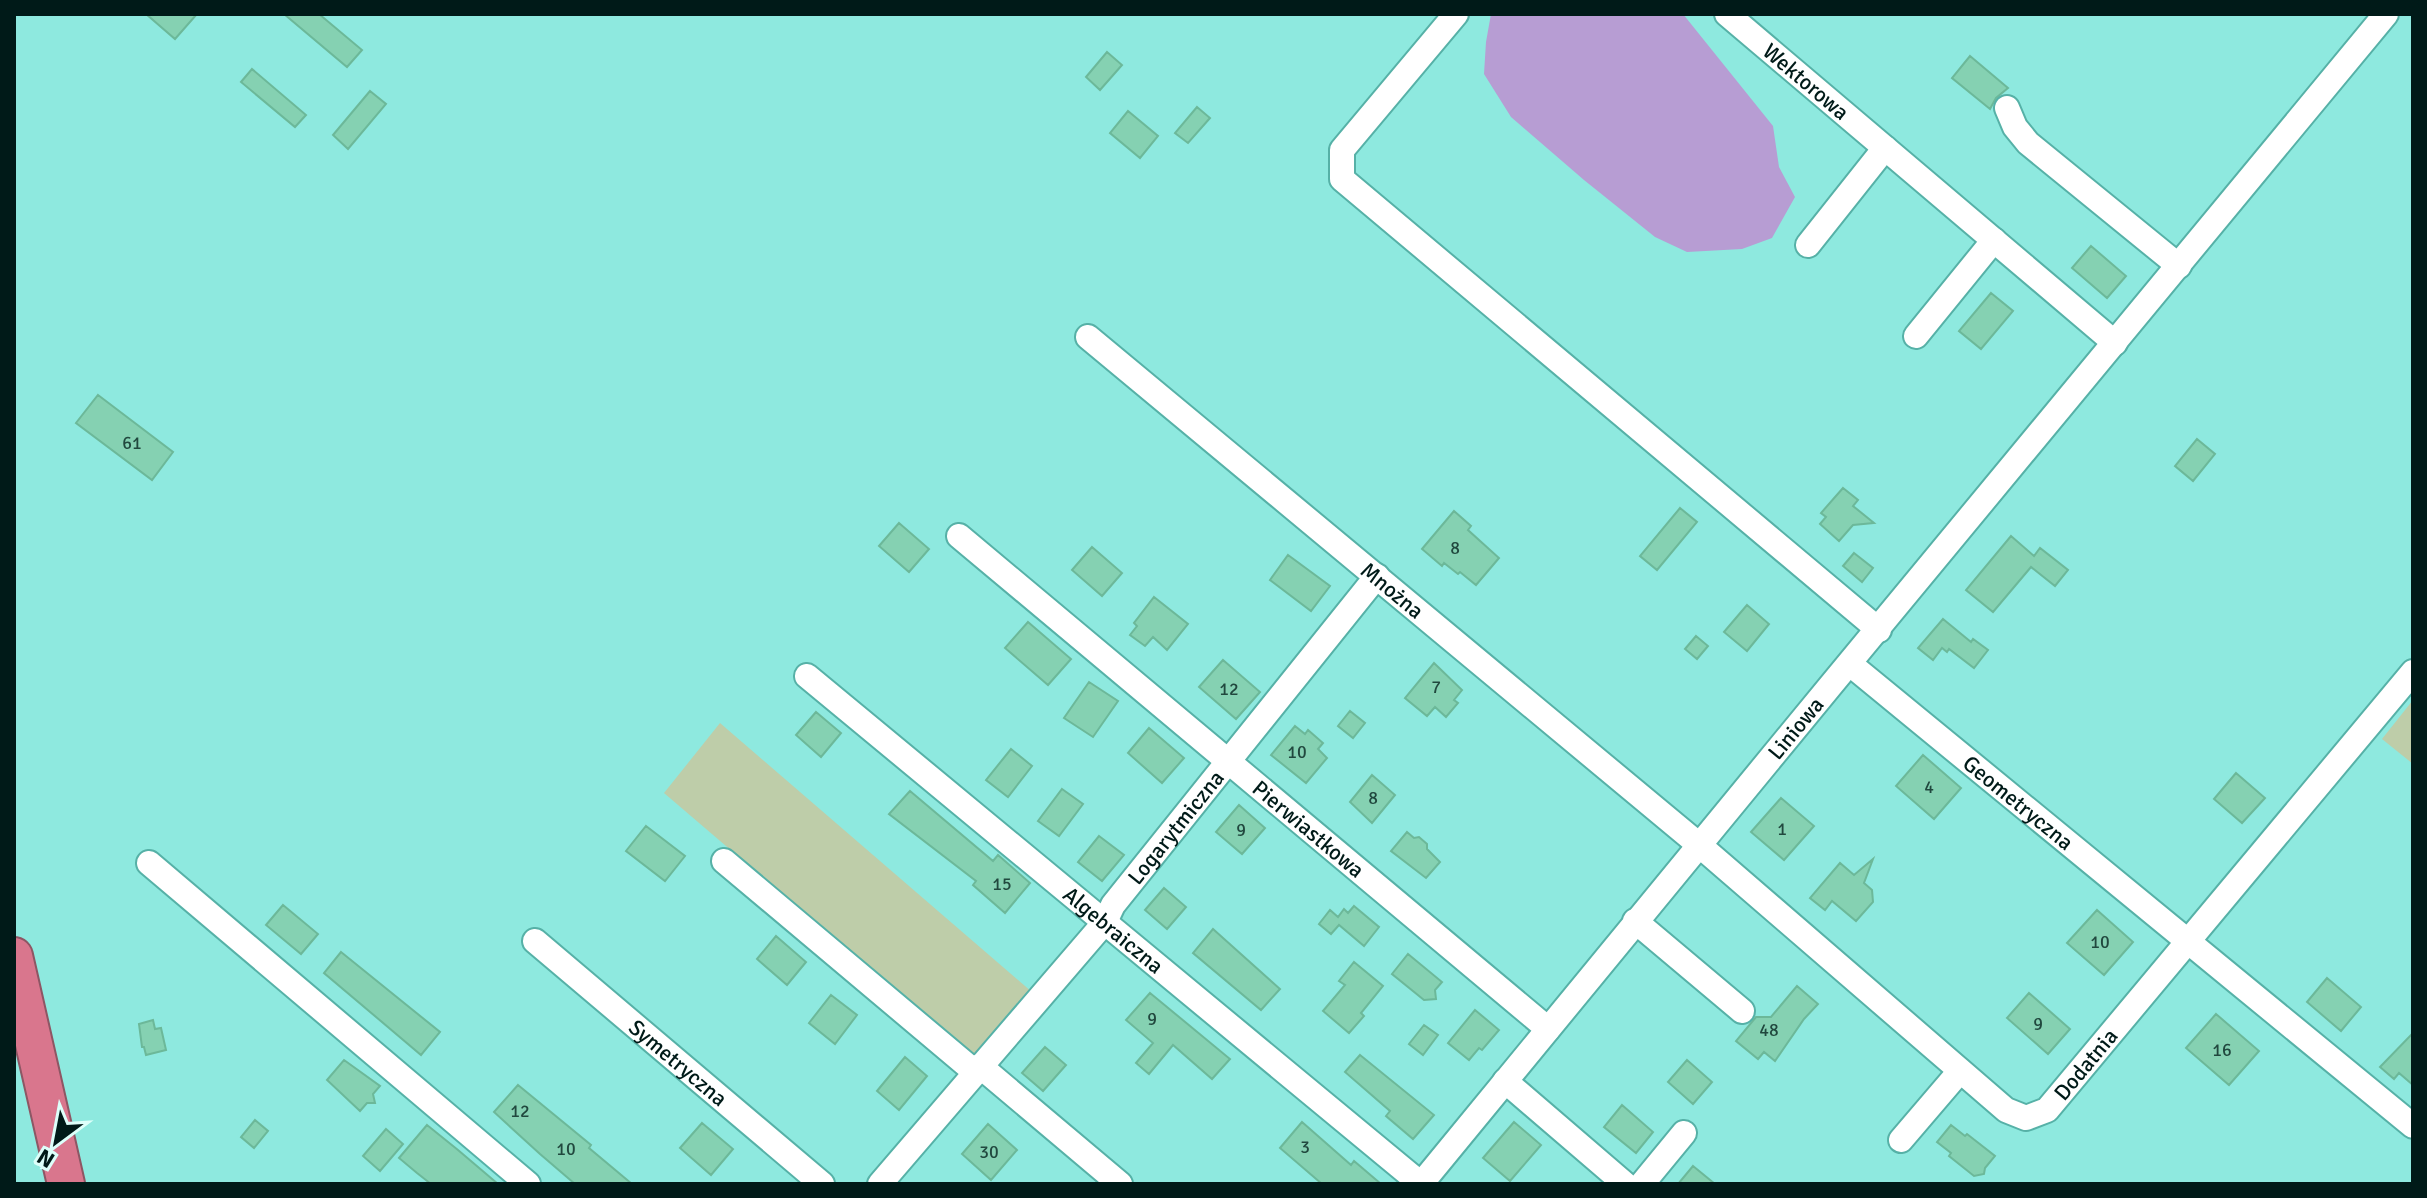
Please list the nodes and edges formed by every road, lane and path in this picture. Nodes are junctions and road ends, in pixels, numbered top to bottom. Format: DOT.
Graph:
graph roads {
  1 [pos="1456,14"];
  2 [pos="1727,14"];
  3 [pos="2386,14"];
  4 [pos="2007,108"];
  5 [pos="1885,148"];
  6 [pos="1994,240"];
  7 [pos="1808,245"];
  8 [pos="2175,270"];
  9 [pos="1916,336"];
  10 [pos="1088,337"];
  11 [pos="2115,343"];
  12 [pos="959,536"];
  13 [pos="1377,576"];
  14 [pos="1879,630"];
  15 [pos="1850,664"];
  16 [pos="2413,672"];
  17 [pos="807,676"];
  18 [pos="1227,761"];
  19 [pos="1698,844"];
  20 [pos="724,861"];
  21 [pos="149,863"];
  22 [pos="1635,921"];
  23 [pos="1105,922"];
  24 [pos="535,941"];
  25 [pos="2186,942"];
  26 [pos="14,956"];
  27 [pos="1742,1011"];
  28 [pos="1548,1029"];
  29 [pos="978,1069"];
  30 [pos="1960,1071"];
  31 [pos="1505,1081"];
  32 [pos="2413,1126"];
  33 [pos="1684,1133"];
  34 [pos="1901,1140"];
  35 [pos="66,1184"];
  36 [pos="528,1184"];
  37 [pos="822,1184"];
  38 [pos="880,1184"];
  39 [pos="1120,1184"];
  40 [pos="1421,1184"];
  41 [pos="1625,1184"];
  42 [pos="1642,1184"];
  1 -- 14 [label="street"];
  2 -- 5 [label="street, Wektorowa"];
  3 -- 8 [label="street, Liniowa"];
  4 -- 8 [label="street"];
  5 -- 6 [label="street, Wektorowa"];
  5 -- 7 [label="street"];
  6 -- 9 [label="street"];
  6 -- 11 [label="street, Wektorowa"];
  8 -- 11 [label="street, Liniowa"];
  10 -- 13 [label="street, Mnożna"];
  11 -- 14 [label="street, Liniowa"];
  12 -- 18 [label="street, Pierwiastkowa"];
  13 -- 18 [label="street, Logarytmiczna"];
  13 -- 19 [label="street, Mnożna"];
  14 -- 15 [label="street, Liniowa"];
  15 -- 19 [label="street, Liniowa"];
  15 -- 25 [label="street, Geometryczna"];
  16 -- 25 [label="street, Dodatnia"];
  17 -- 23 [label="street, Algebraiczna"];
  18 -- 23 [label="street, Logarytmiczna"];
  18 -- 28 [label="street, Pierwiastkowa"];
  19 -- 22 [label="street, Liniowa"];
  19 -- 30 [label="street, Dodatnia"];
  20 -- 29 [label="street"];
  21 -- 36 [label="street"];
  22 -- 27 [label="street"];
  22 -- 28 [label="street, Liniowa"];
  23 -- 29 [label="street, Logarytmiczna"];
  23 -- 40 [label="street, Algebraiczna"];
  24 -- 37 [label="street, Symetryczna"];
  25 -- 30 [label="street, Dodatnia"];
  25 -- 32 [label="street, Geometryczna"];
  26 -- 35 [label="highway"];
  28 -- 31 [label="street, Liniowa"];
  29 -- 38 [label="street, Logarytmiczna"];
  29 -- 39 [label="street"];
  30 -- 34 [label="street"];
  31 -- 40 [label="street, Liniowa"];
  31 -- 41 [label="street"];
  33 -- 42 [label="street"];
}
